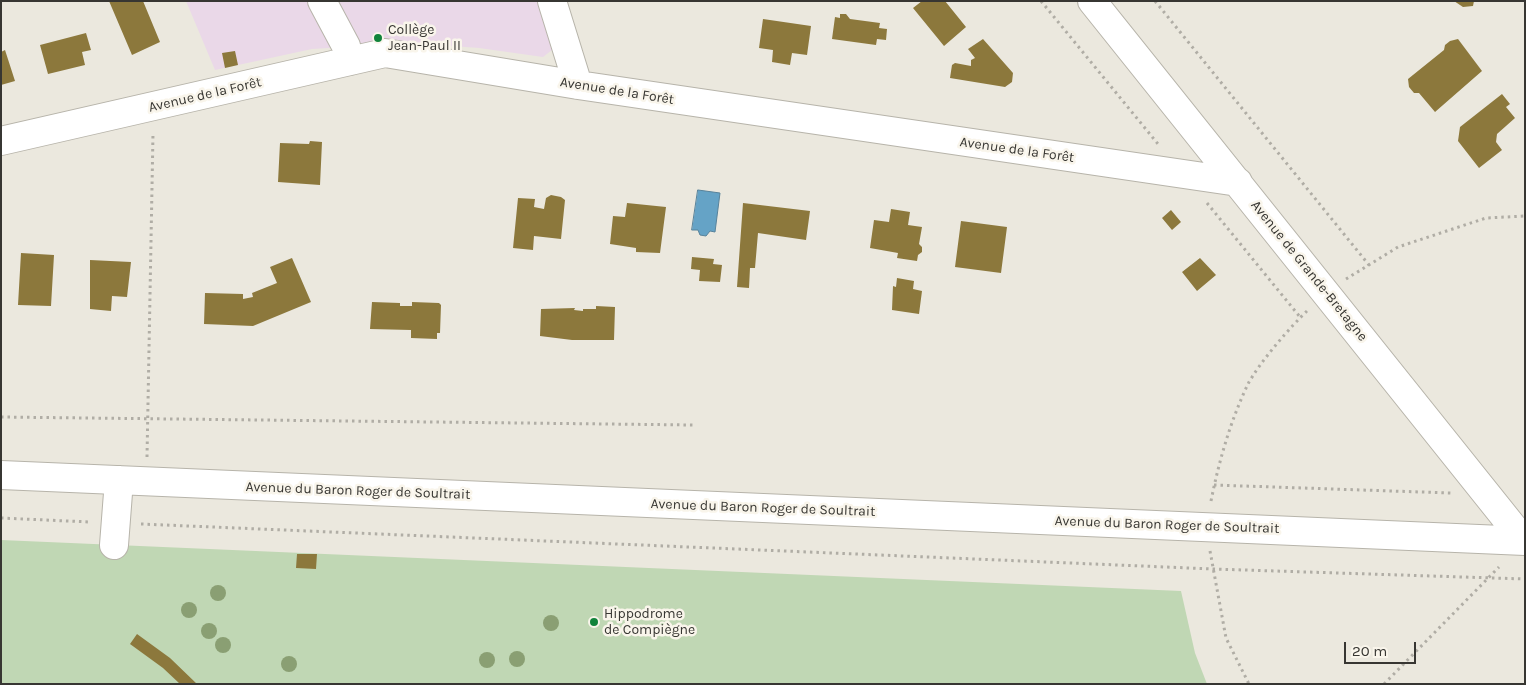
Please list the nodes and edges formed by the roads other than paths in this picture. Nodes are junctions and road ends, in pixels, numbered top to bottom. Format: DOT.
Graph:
graph roads {
  1 [pos="322,1"];
  2 [pos="552,1"];
  3 [pos="1092,1"];
  4 [pos="350,61"];
  5 [pos="578,86"];
  6 [pos="1,141"];
  7 [pos="1238,182"];
  8 [pos="1,476"];
  9 [pos="119,480"];
  10 [pos="115,534"];
  11 [pos="1525,541"];
  1 -- 4 [label="street"];
  2 -- 5 [label="street"];
  3 -- 7 [label="street, Avenue de Grande-Bretagne"];
  4 -- 5 [label="street, Avenue de la Forêt"];
  4 -- 6 [label="street, Avenue de la Forêt"];
  5 -- 7 [label="street, Avenue de la Forêt"];
  7 -- 11 [label="street, Avenue de Grande-Bretagne"];
  8 -- 9 [label="street, Avenue du Baron Roger de Soultrait"];
  9 -- 10 [label="street"];
  9 -- 11 [label="street, Avenue du Baron Roger de Soultrait"];
}
